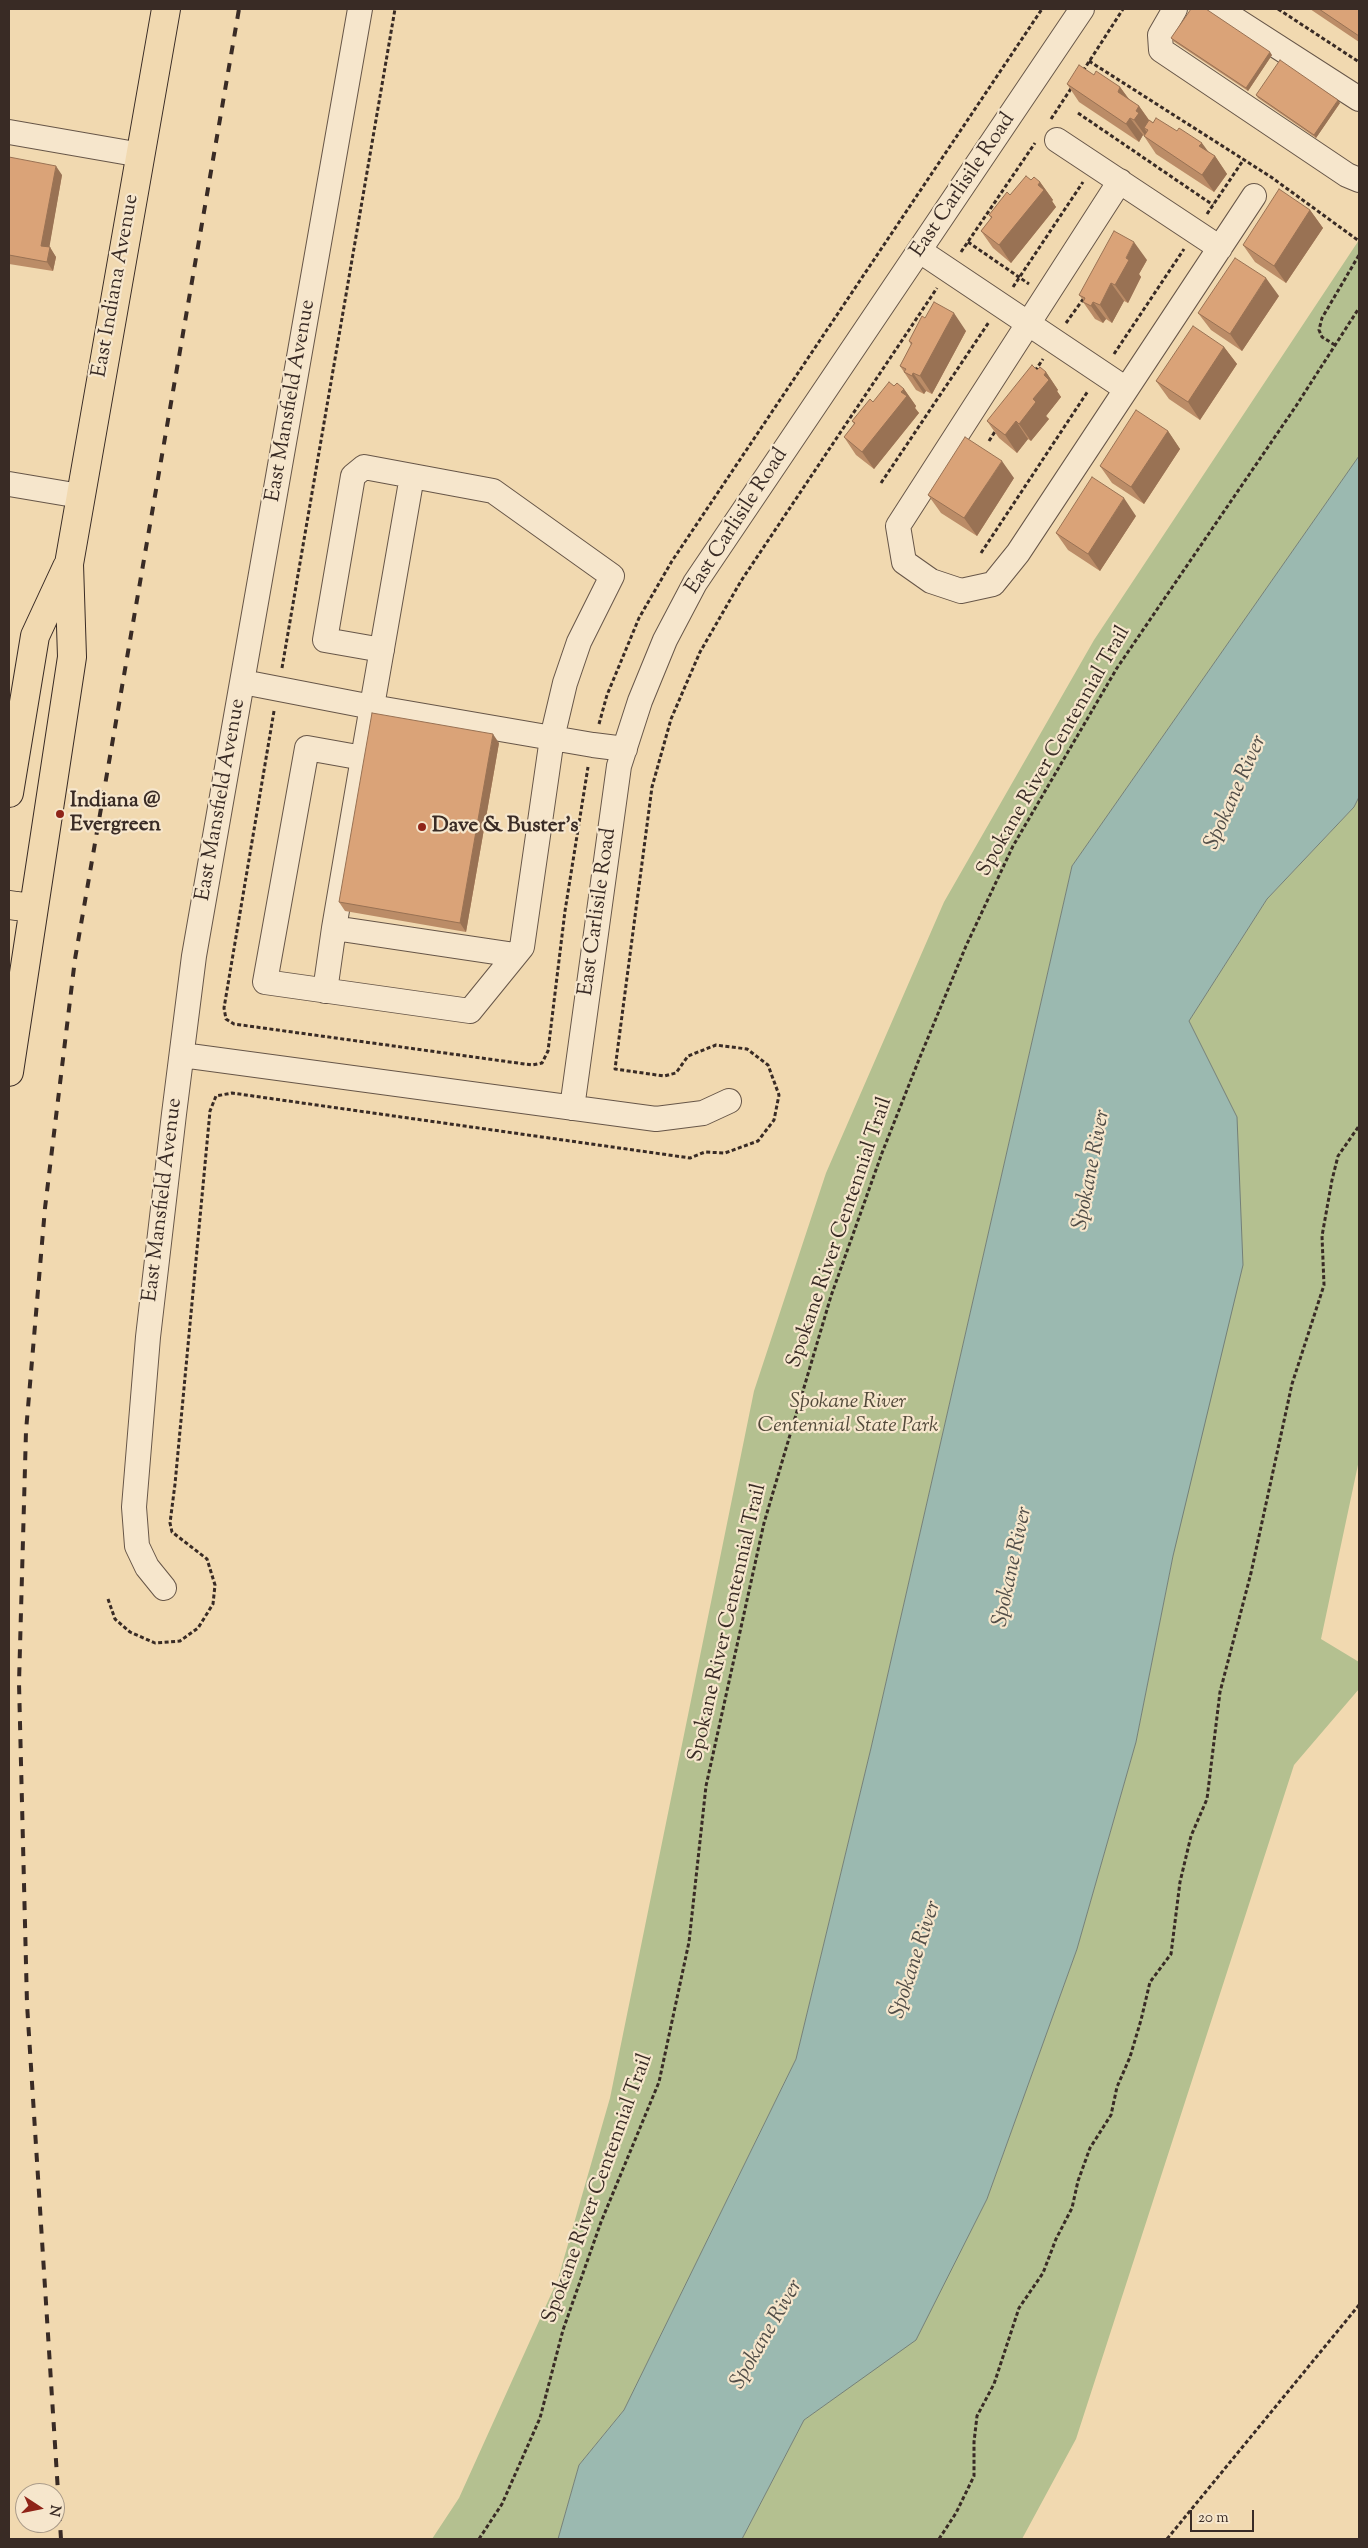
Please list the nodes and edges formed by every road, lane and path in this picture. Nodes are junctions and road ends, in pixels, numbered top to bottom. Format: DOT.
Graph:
graph roads {
  1 [pos="166,9"];
  2 [pos="360,9"];
  3 [pos="395,9"];
  4 [pos="1042,9"];
  5 [pos="1082,9"];
  6 [pos="1175,9"];
  7 [pos="1219,9"];
  8 [pos="1278,9"];
  9 [pos="1089,61"];
  10 [pos="1359,62"];
  11 [pos="1359,100"];
  12 [pos="1078,113"];
  13 [pos="9,132"];
  14 [pos="1057,140"];
  15 [pos="141,154"];
  16 [pos="1244,159"];
  17 [pos="1087,178"];
  18 [pos="1359,180"];
  19 [pos="1120,181"];
  20 [pos="1254,196"];
  21 [pos="1213,206"];
  22 [pos="1202,221"];
  23 [pos="1359,241"];
  24 [pos="968,242"];
  25 [pos="1186,246"];
  26 [pos="1220,248"];
  27 [pos="920,251"];
  28 [pos="1359,255"];
  29 [pos="1019,278"];
  30 [pos="1034,288"];
  31 [pos="1089,290"];
  32 [pos="1008,294"];
  33 [pos="1359,308"];
  34 [pos="992,317"];
  35 [pos="1028,323"];
  36 [pos="1062,329"];
  37 [pos="1335,345"];
  38 [pos="1046,355"];
  39 [pos="1109,361"];
  40 [pos="1030,378"];
  41 [pos="1092,386"];
  42 [pos="1126,389"];
  43 [pos="999,425"];
  44 [pos="989,441"];
  45 [pos="412,476"];
  46 [pos="881,483"];
  47 [pos="9,484"];
  48 [pos="80,496"];
  49 [pos="981,553"];
  50 [pos="69,564"];
  51 [pos="382,650"];
  52 [pos="243,682"];
  53 [pos="278,690"];
  54 [pos="372,707"];
  55 [pos="552,738"];
  56 [pos="593,745"];
  57 [pos="625,749"];
  58 [pos="363,758"];
  59 [pos="9,793"];
  60 [pos="21,906"];
  61 [pos="334,928"];
  62 [pos="17,952"];
  63 [pos="515,955"];
  64 [pos="325,990"];
  65 [pos="182,1055"];
  66 [pos="9,1072"];
  67 [pos="729,1101"];
  68 [pos="572,1108"];
  69 [pos="1359,1126"];
  70 [pos="164,1588"];
  71 [pos="1359,2305"];
  72 [pos="479,2539"];
  73 [pos="939,2539"];
  74 [pos="1167,2539"];
  1 -- 15 [label="main road, East Indiana Avenue"];
  2 -- 52 [label="street, East Mansfield Avenue"];
  3 -- 53 [label="path"];
  4 -- 56 [label="path"];
  5 -- 27 [label="street, East Carlisile Road"];
  6 -- 18 [label="street"];
  7 -- 11 [label="street"];
  8 -- 10 [label="path"];
  9 -- 16 [label="path"];
  12 -- 21 [label="path"];
  13 -- 15 [label="street"];
  14 -- 19 [label="street"];
  15 -- 48 [label="main road, East Indiana Avenue"];
  16 -- 21 [label="path"];
  16 -- 23 [label="path"];
  17 -- 29 [label="path"];
  19 -- 26 [label="street"];
  19 -- 35 [label="street"];
  20 -- 26 [label="street"];
  21 -- 22 [label="path"];
  24 -- 29 [label="path"];
  25 -- 39 [label="path"];
  26 -- 42 [label="street"];
  27 -- 35 [label="street"];
  27 -- 57 [label="street, East Carlisile Road"];
  28 -- 37 [label="path"];
  29 -- 30 [label="path"];
  29 -- 32 [label="path"];
  31 -- 36 [label="path"];
  33 -- 37 [label="path, Spokane River Centennial Trail"];
  34 -- 46 [label="path"];
  35 -- 42 [label="street"];
  35 -- 42 [label="street"];
  37 -- 72 [label="path, Spokane River Centennial Trail"];
  38 -- 40 [label="path"];
  41 -- 49 [label="path"];
  43 -- 44 [label="path"];
  45 -- 51 [label="street"];
  45 -- 51 [label="street"];
  45 -- 55 [label="street"];
  47 -- 48 [label="street"];
  48 -- 50 [label="main road, East Indiana Avenue"];
  50 -- 59 [label="main road, East Indiana Avenue"];
  50 -- 60 [label="main road, East Indiana Avenue"];
  51 -- 54 [label="street"];
  52 -- 53 [label="street"];
  52 -- 65 [label="street, East Mansfield Avenue"];
  53 -- 54 [label="street"];
  53 -- 56 [label="path"];
  54 -- 55 [label="street"];
  54 -- 58 [label="street"];
  55 -- 56 [label="street"];
  55 -- 63 [label="street"];
  56 -- 57 [label="street"];
  57 -- 68 [label="street, East Carlisile Road"];
  58 -- 61 [label="street"];
  58 -- 64 [label="street"];
  60 -- 62 [label="main road, East Indiana Avenue"];
  61 -- 63 [label="street"];
  61 -- 64 [label="street"];
  62 -- 66 [label="main road, East Indiana Avenue"];
  63 -- 64 [label="street"];
  65 -- 68 [label="street"];
  65 -- 70 [label="street, East Mansfield Avenue"];
  67 -- 68 [label="street"];
  69 -- 73 [label="path"];
  71 -- 74 [label="path"];
}
